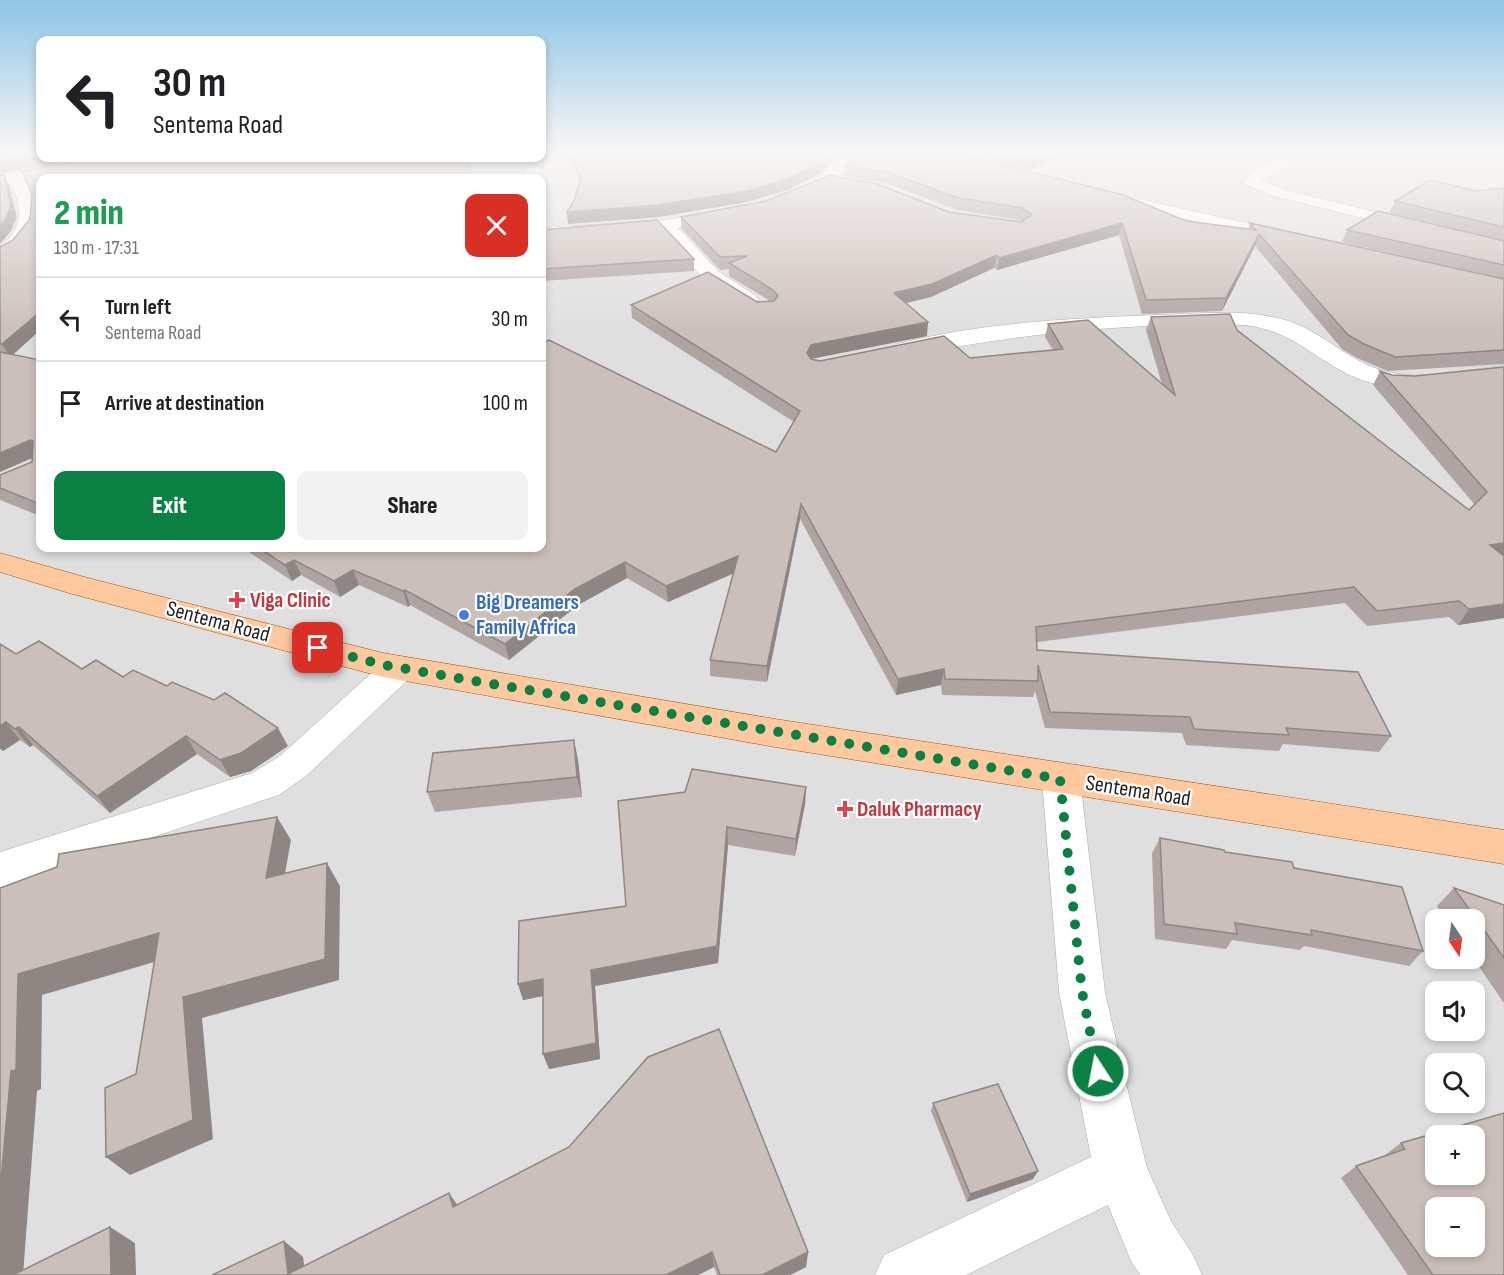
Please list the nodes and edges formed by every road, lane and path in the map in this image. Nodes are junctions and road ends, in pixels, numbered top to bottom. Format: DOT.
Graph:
graph roads {
  1 [pos="27,214"];
  2 [pos="735,214"];
  3 [pos="1183,214"];
  4 [pos="1363,214"];
  5 [pos="665,225"];
  6 [pos="546,233"];
  7 [pos="1305,242"];
  8 [pos="1504,248"];
  9 [pos="0,255"];
  10 [pos="765,309"];
  11 [pos="886,353"];
  12 [pos="1504,374"];
  13 [pos="0,562"];
  14 [pos="399,668"];
  15 [pos="1060,779"];
  16 [pos="1504,847"];
  17 [pos="0,870"];
  18 [pos="1121,1171"];
  19 [pos="904,1275"];
  20 [pos="1173,1275"];
  1 -- 9 [label="street"];
  2 -- 5 [label="street"];
  3 -- 7 [label="street"];
  4 -- 8 [label="street"];
  5 -- 6 [label="street"];
  5 -- 10 [label="street"];
  11 -- 12 [label="street"];
  13 -- 14 [label="main road, Sentema Road"];
  14 -- 15 [label="main road, Sentema Road"];
  14 -- 17 [label="street"];
  15 -- 16 [label="main road, Sentema Road"];
  15 -- 18 [label="street"];
  18 -- 19 [label="street"];
  18 -- 20 [label="street"];
}
